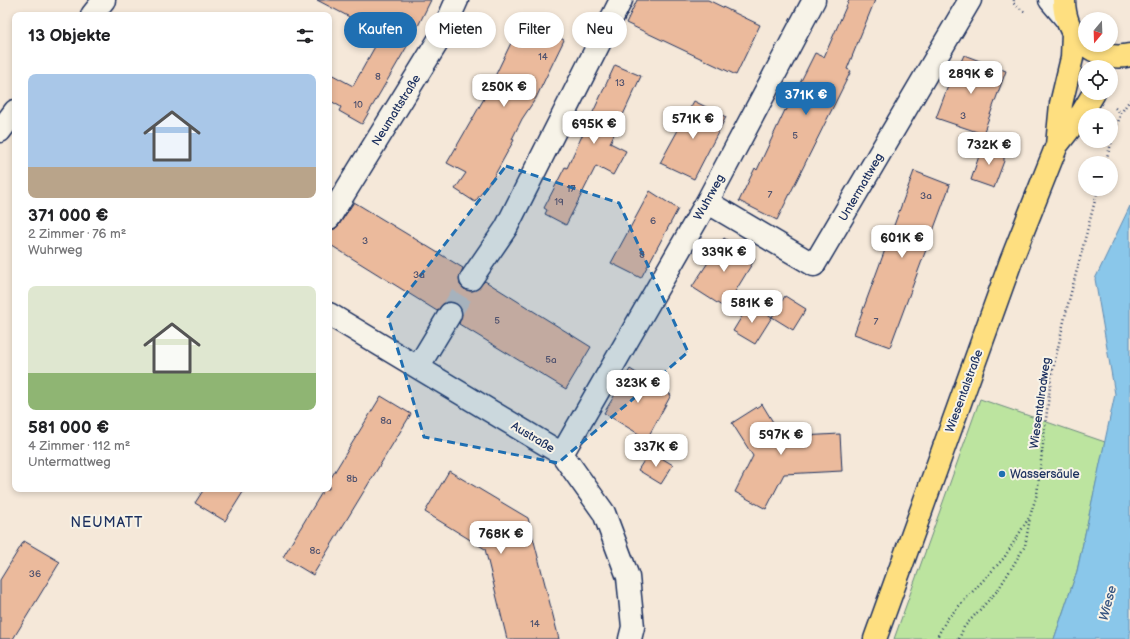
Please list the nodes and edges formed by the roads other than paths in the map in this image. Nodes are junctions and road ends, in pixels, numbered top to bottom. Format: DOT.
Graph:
graph roads {
  1 [pos="104,0"];
  2 [pos="457,0"];
  3 [pos="622,0"];
  4 [pos="814,0"];
  5 [pos="970,0"];
  6 [pos="1050,0"];
  7 [pos="94,12"];
  8 [pos="1075,28"];
  9 [pos="1123,60"];
  10 [pos="1090,100"];
  11 [pos="1058,145"];
  12 [pos="706,202"];
  13 [pos="332,213"];
  14 [pos="471,279"];
  15 [pos="450,314"];
  16 [pos="332,316"];
  17 [pos="418,367"];
  18 [pos="562,454"];
  19 [pos="630,639"];
  20 [pos="874,639"];
  1 -- 7 [label="street"];
  2 -- 13 [label="street, Neumattstraße"];
  3 -- 14 [label="street"];
  4 -- 12 [label="street, Wuhrweg"];
  5 -- 12 [label="street, Untermattweg"];
  6 -- 8 [label="street"];
  8 -- 9 [label="main road"];
  8 -- 11 [label="main road, Wiesentalstraße"];
  10 -- 11 [label="main road, Wiesentalstraße"];
  11 -- 20 [label="main road, Wiesentalstraße"];
  12 -- 18 [label="street, Wuhrweg"];
  15 -- 17 [label="street"];
  16 -- 17 [label="street, Austraße"];
  17 -- 18 [label="street, Austraße"];
  18 -- 19 [label="street, Austraße"];
}
